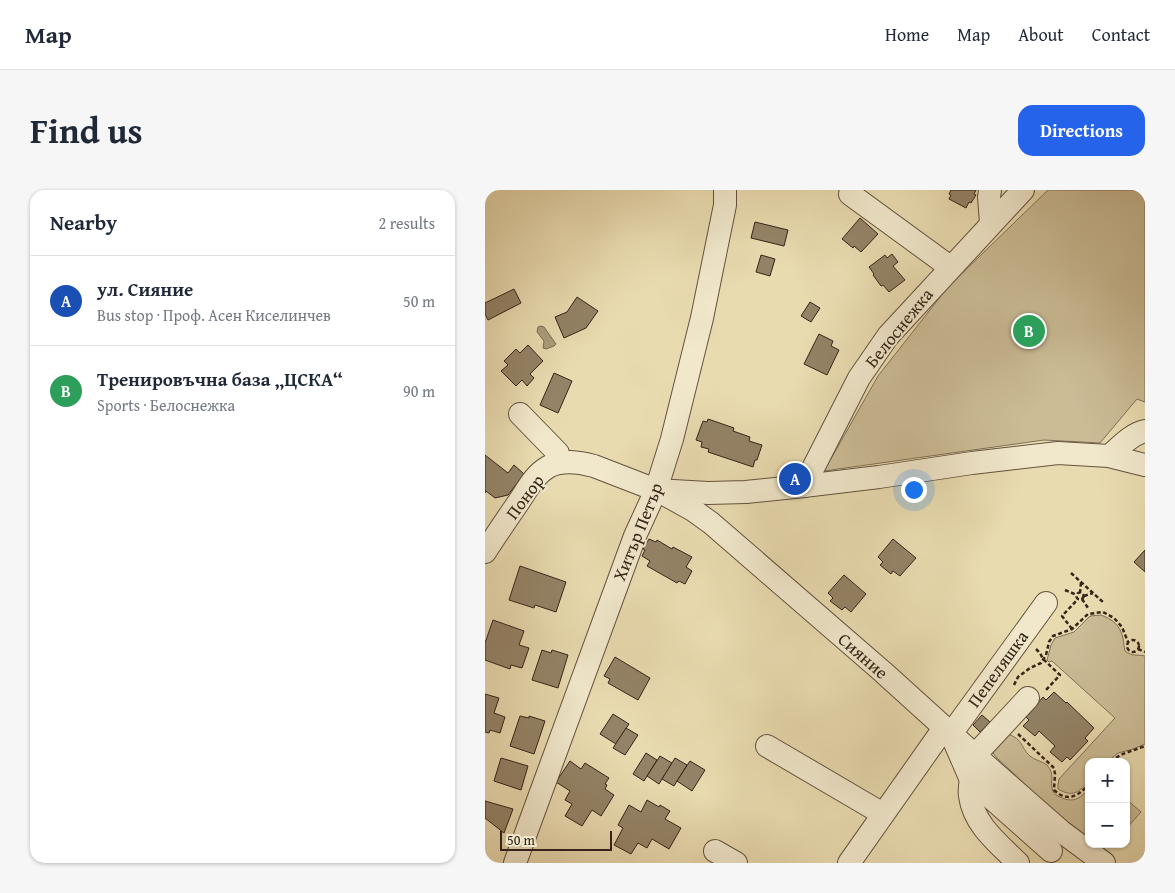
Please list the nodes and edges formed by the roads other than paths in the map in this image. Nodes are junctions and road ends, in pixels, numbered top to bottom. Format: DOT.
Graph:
graph roads {
  1 [pos="725,190"];
  2 [pos="990,190"];
  3 [pos="1023,190"];
  4 [pos="850,194"];
  5 [pos="991,223"];
  6 [pos="950,267"];
  7 [pos="520,414"];
  8 [pos="1145,430"];
  9 [pos="1109,456"];
  10 [pos="554,465"];
  11 [pos="1145,465"];
  12 [pos="805,486"];
  13 [pos="656,490"];
  14 [pos="485,552"];
  15 [pos="1046,603"];
  16 [pos="1019,694"];
  17 [pos="947,731"];
  18 [pos="767,746"];
  19 [pos="975,755"];
  20 [pos="971,780"];
  21 [pos="883,814"];
  22 [pos="1062,832"];
  23 [pos="715,850"];
  24 [pos="1048,857"];
  25 [pos="515,863"];
  26 [pos="736,863"];
  27 [pos="849,863"];
  28 [pos="1018,863"];
  29 [pos="1104,863"];
  1 -- 13 [label="street, Хитър Петър"];
  2 -- 5 [label="street"];
  3 -- 5 [label="street, Белоснежка"];
  4 -- 6 [label="street"];
  5 -- 6 [label="street, Белоснежка"];
  6 -- 12 [label="street, Белоснежка"];
  7 -- 10 [label="street"];
  8 -- 9 [label="street"];
  9 -- 11 [label="street"];
  9 -- 12 [label="street"];
  10 -- 13 [label="street"];
  10 -- 14 [label="street, Понор"];
  12 -- 13 [label="street"];
  13 -- 17 [label="street, Сияние"];
  13 -- 25 [label="street, Хитър Петър"];
  15 -- 17 [label="street, Пепеляшка"];
  16 -- 19 [label="street"];
  17 -- 19 [label="street, Сияние"];
  17 -- 20 [label="street"];
  17 -- 21 [label="street, Пепеляшка"];
  18 -- 21 [label="street"];
  19 -- 22 [label="street, Сияние"];
  20 -- 24 [label="street"];
  20 -- 28 [label="street"];
  21 -- 27 [label="street, Пепеляшка"];
  22 -- 24 [label="street"];
  22 -- 29 [label="street, Сияние"];
  23 -- 26 [label="street"];
}
